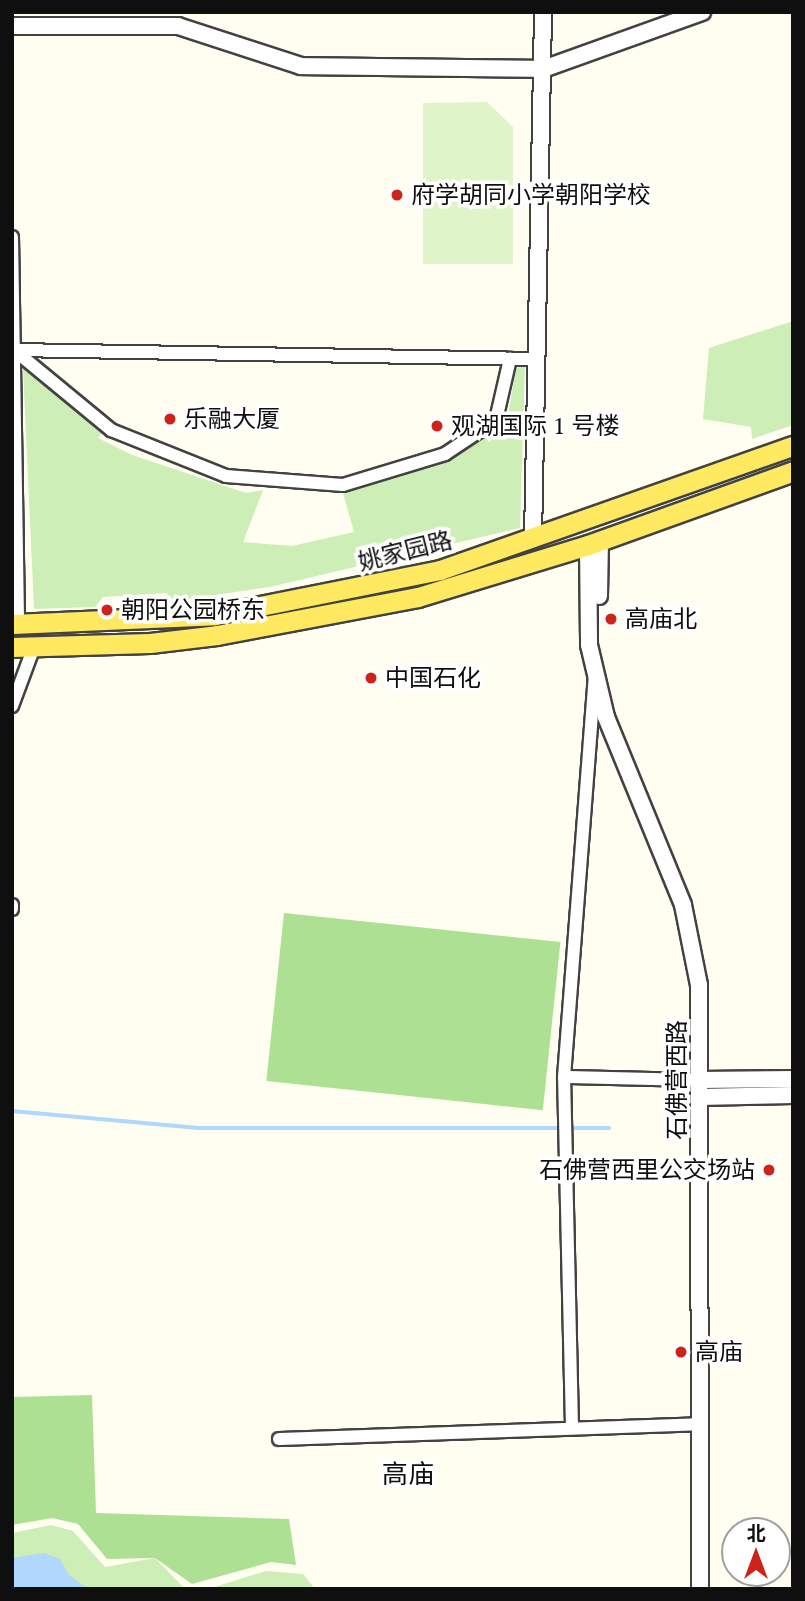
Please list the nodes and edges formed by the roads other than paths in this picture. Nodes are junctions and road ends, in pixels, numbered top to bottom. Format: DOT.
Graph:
graph roads {
  1 [pos="543,12"];
  2 [pos="702,12"];
  3 [pos="43,19"];
  4 [pos="12,26"];
  5 [pos="543,69"];
  6 [pos="12,237"];
  7 [pos="14,350"];
  8 [pos="510,359"];
  9 [pos="536,359"];
  10 [pos="793,446"];
  11 [pos="793,471"];
  12 [pos="533,540"];
  13 [pos="594,542"];
  14 [pos="15,624"];
  15 [pos="12,647"];
  16 [pos="34,647"];
  17 [pos="595,672"];
  18 [pos="12,706"];
  19 [pos="564,1077"];
  20 [pos="793,1079"];
  21 [pos="699,1088"];
  22 [pos="793,1095"];
  23 [pos="700,1424"];
  24 [pos="572,1427"];
  25 [pos="279,1439"];
  26 [pos="700,1589"];
  1 -- 5 [label="street"];
  2 -- 5 [label="street"];
  3 -- 4 [label="street"];
  3 -- 5 [label="street"];
  5 -- 9 [label="street"];
  6 -- 7 [label="street"];
  7 -- 8 [label="street"];
  7 -- 8 [label="street"];
  7 -- 14 [label="street"];
  8 -- 9 [label="street"];
  9 -- 12 [label="street"];
  10 -- 12 [label="main road, 姚家园路"];
  11 -- 13 [label="main road, 姚家园路"];
  12 -- 14 [label="main road, 姚家园路"];
  13 -- 16 [label="main road, 姚家园路"];
  13 -- 17 [label="street, 石佛营西路"];
  15 -- 16 [label="main road, 姚家园路"];
  16 -- 18 [label="street"];
  17 -- 19 [label="street"];
  17 -- 21 [label="street, 石佛营西路"];
  19 -- 21 [label="street"];
  19 -- 24 [label="street"];
  20 -- 21 [label="street"];
  21 -- 22 [label="street"];
  21 -- 23 [label="street, 石佛营西路"];
  23 -- 24 [label="street"];
  23 -- 26 [label="street, 石佛营西路"];
  24 -- 25 [label="street"];
}
